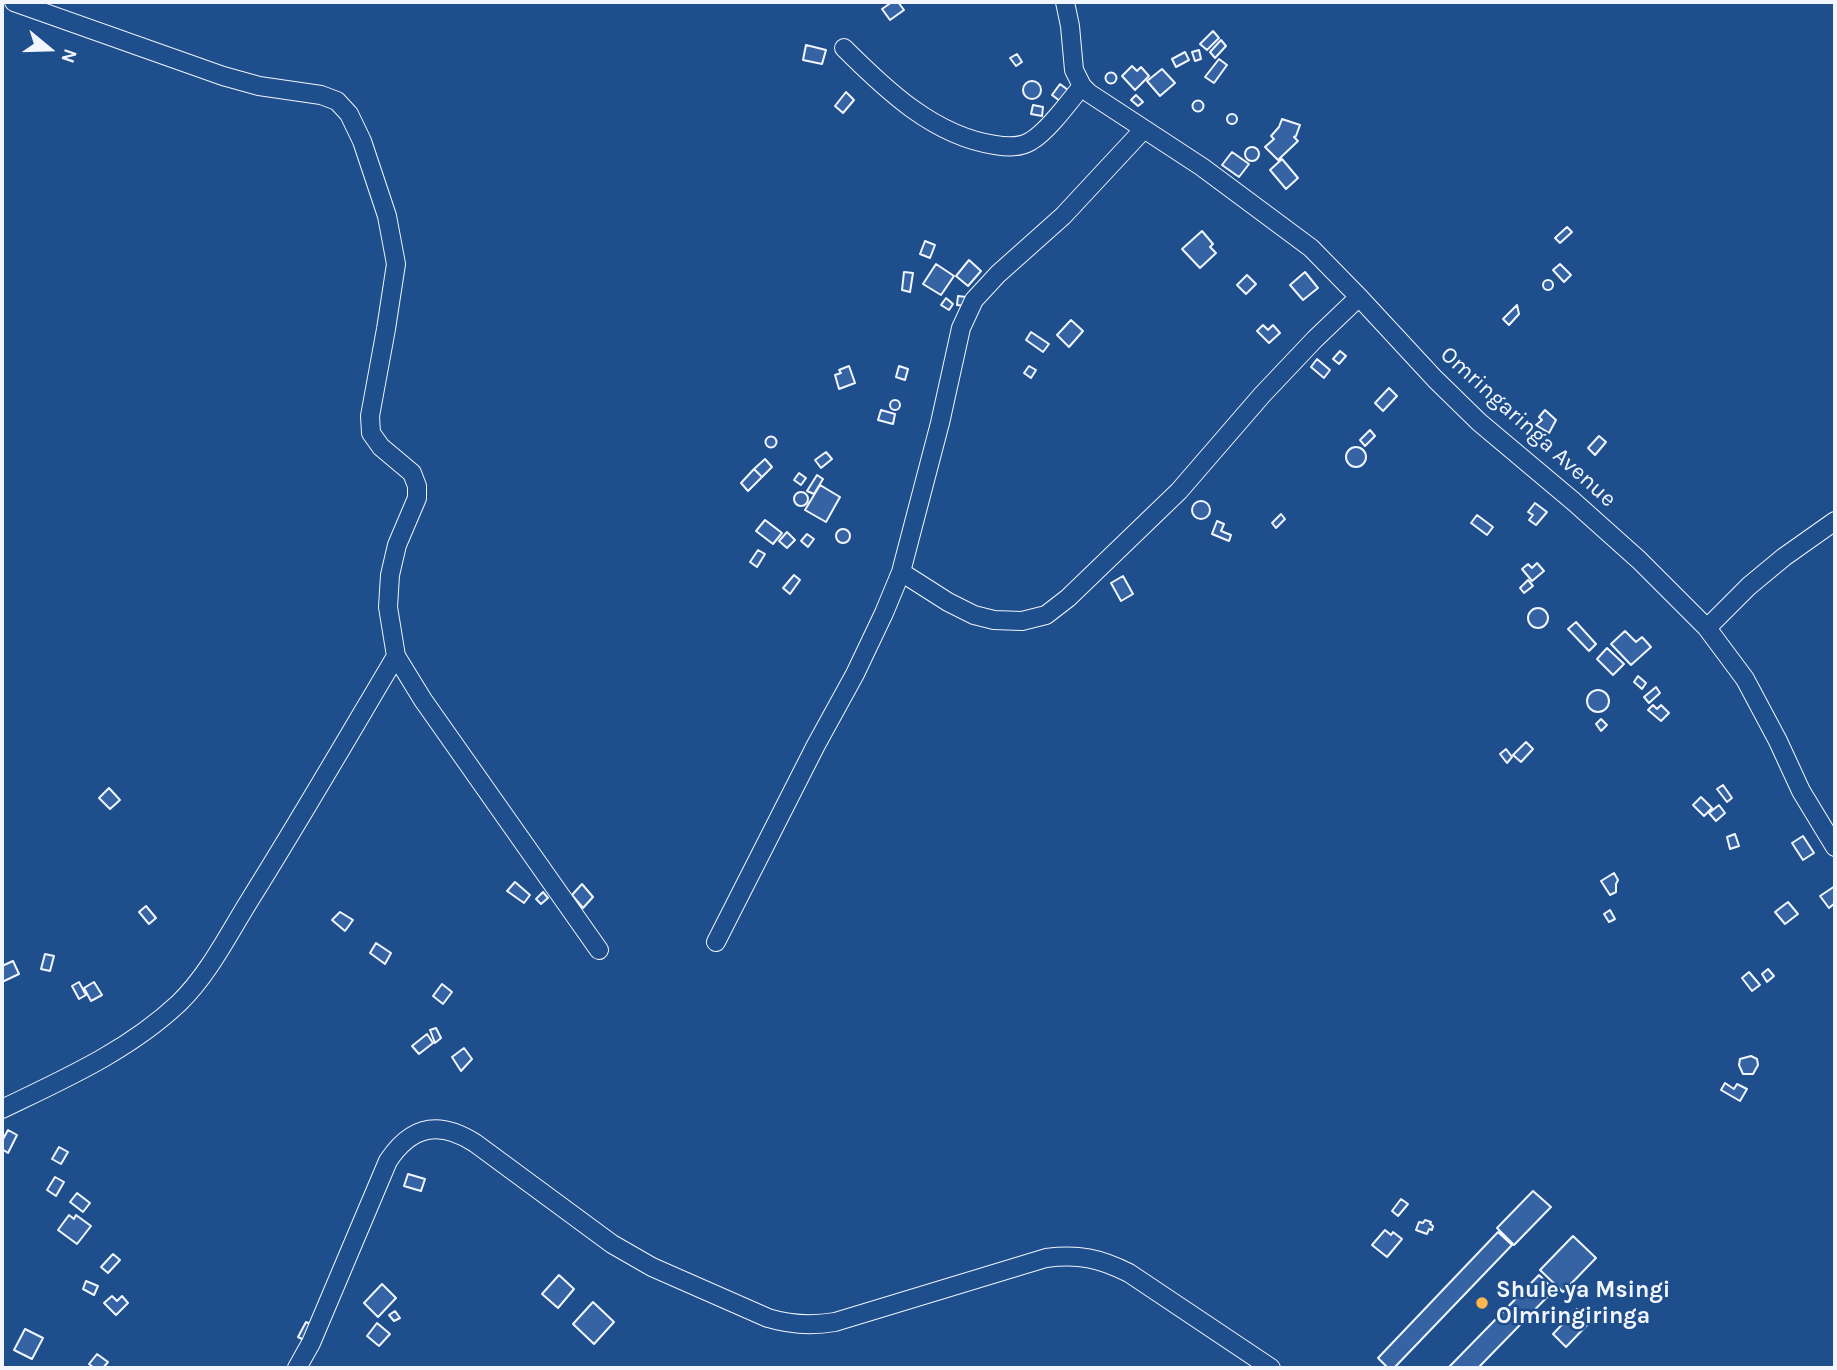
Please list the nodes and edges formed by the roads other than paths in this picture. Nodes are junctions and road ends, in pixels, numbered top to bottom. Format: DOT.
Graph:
graph roads {
  1 [pos="14,2"];
  2 [pos="1065,2"];
  3 [pos="844,48"];
  4 [pos="1083,86"];
  5 [pos="1144,129"];
  6 [pos="1359,297"];
  7 [pos="1835,521"];
  8 [pos="901,572"];
  9 [pos="1707,628"];
  10 [pos="396,656"];
  11 [pos="1835,847"];
  12 [pos="716,942"];
  13 [pos="599,950"];
  14 [pos="2,1109"];
  15 [pos="297,1368"];
  16 [pos="1270,1368"];
  1 -- 10 [label="street"];
  2 -- 4 [label="street"];
  3 -- 4 [label="street"];
  4 -- 5 [label="street, Omringaringa Avenue"];
  5 -- 6 [label="street, Omringaringa Avenue"];
  5 -- 8 [label="street"];
  6 -- 8 [label="street"];
  6 -- 9 [label="street, Omringaringa Avenue"];
  7 -- 9 [label="street"];
  8 -- 12 [label="street"];
  9 -- 11 [label="street, Omringaringa Avenue"];
  10 -- 13 [label="street"];
  10 -- 14 [label="street"];
  15 -- 16 [label="street"];
}
